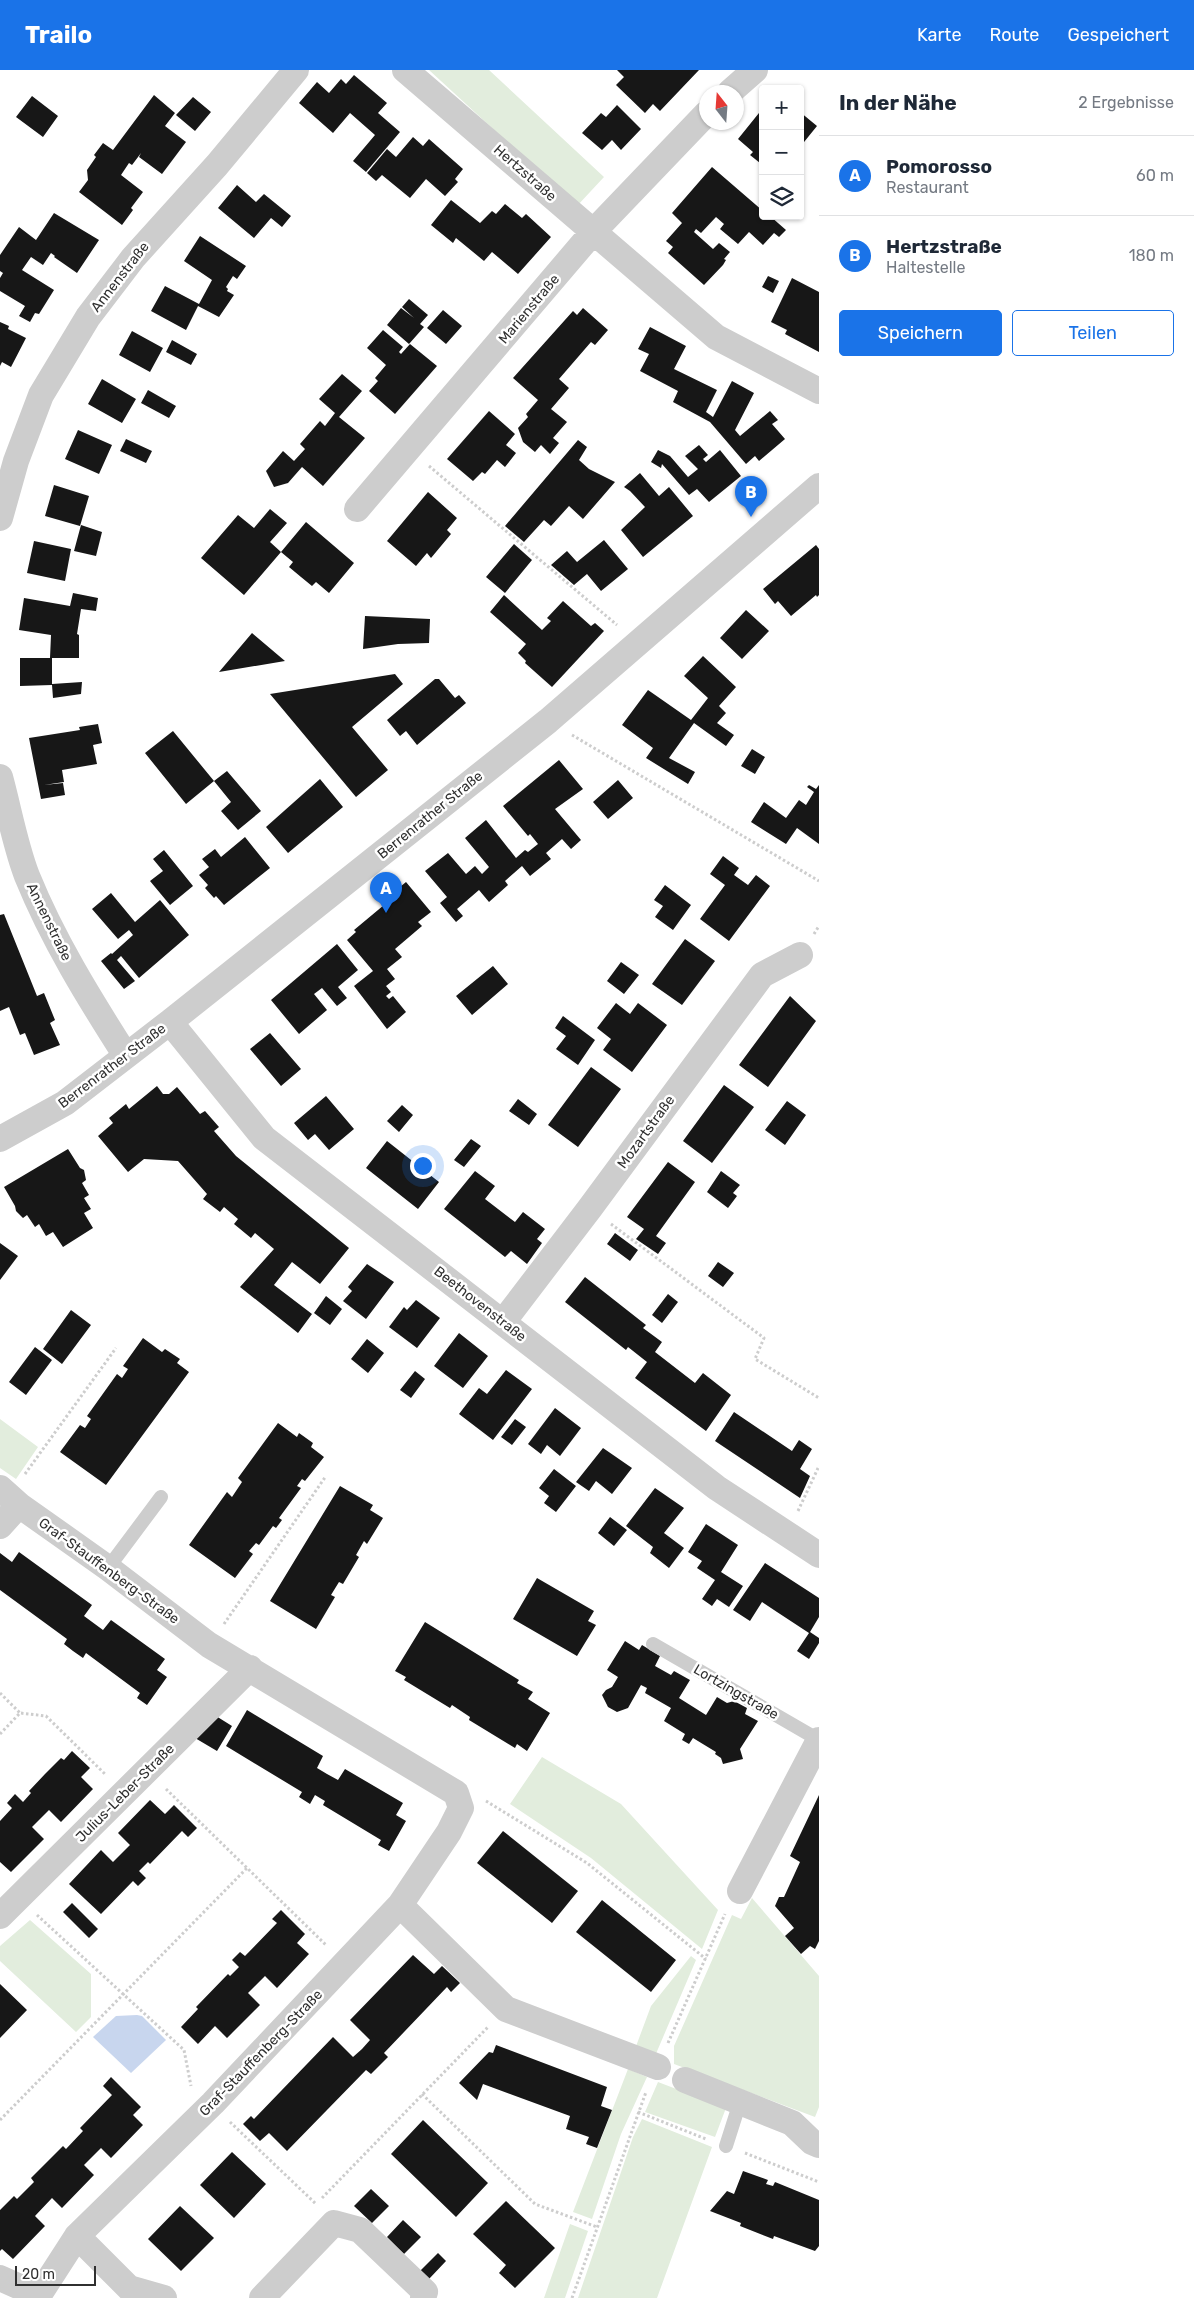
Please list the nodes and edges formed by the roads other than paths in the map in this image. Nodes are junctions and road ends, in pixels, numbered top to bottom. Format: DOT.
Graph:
graph roads {
  1 [pos="296,70"];
  2 [pos="405,70"];
  3 [pos="755,70"];
  4 [pos="738,85"];
  5 [pos="699,121"];
  6 [pos="593,232"];
  7 [pos="819,391"];
  8 [pos="819,486"];
  9 [pos="356,509"];
  10 [pos="0,518"];
  11 [pos="0,777"];
  12 [pos="800,955"];
  13 [pos="170,1022"];
  14 [pos="126,1056"];
  15 [pos="0,1139"];
  16 [pos="503,1322"];
  17 [pos="10,1496"];
  18 [pos="161,1497"];
  19 [pos="0,1526"];
  20 [pos="819,1555"];
  21 [pos="108,1568"];
  22 [pos="653,1644"];
  23 [pos="250,1668"];
  24 [pos="819,1740"];
  25 [pos="740,1891"];
  26 [pos="400,1905"];
  27 [pos="0,1916"];
  28 [pos="658,2067"];
  29 [pos="685,2080"];
  30 [pos="740,2102"];
  31 [pos="819,2144"];
  32 [pos="726,2146"];
  33 [pos="77,2236"];
  34 [pos="0,2278"];
  35 [pos="37,2297"];
  36 [pos="164,2298"];
  37 [pos="262,2298"];
  38 [pos="423,2298"];
  1 -- 10 [label="street, Annenstraße"];
  2 -- 6 [label="street, Hertzstraße"];
  3 -- 4 [label="street"];
  5 -- 6 [label="street, Marienstraße"];
  6 -- 7 [label="street, Hertzstraße"];
  6 -- 9 [label="street, Marienstraße"];
  8 -- 13 [label="street, Berrenrather Straße"];
  11 -- 14 [label="street, Annenstraße"];
  12 -- 16 [label="street, Mozartstraße"];
  13 -- 14 [label="street, Berrenrather Straße"];
  13 -- 16 [label="street, Beethovenstraße"];
  14 -- 15 [label="street, Berrenrather Straße"];
  16 -- 20 [label="street, Beethovenstraße"];
  17 -- 19 [label="street"];
  17 -- 21 [label="street, Graf-Stauffenberg-Straße"];
  18 -- 21 [label="lane"];
  21 -- 23 [label="street, Graf-Stauffenberg-Straße"];
  22 -- 24 [label="lane, Lortzingstraße"];
  23 -- 26 [label="street, Graf-Stauffenberg-Straße"];
  23 -- 27 [label="street, Julius-Leber-Straße"];
  24 -- 25 [label="street, Lortzingstraße"];
  26 -- 28 [label="street"];
  26 -- 33 [label="street, Graf-Stauffenberg-Straße"];
  29 -- 30 [label="street"];
  30 -- 31 [label="street"];
  30 -- 32 [label="lane"];
  33 -- 35 [label="street, Graf-Stauffenberg-Straße"];
  33 -- 36 [label="street"];
  34 -- 35 [label="street"];
  37 -- 38 [label="street"];
}
